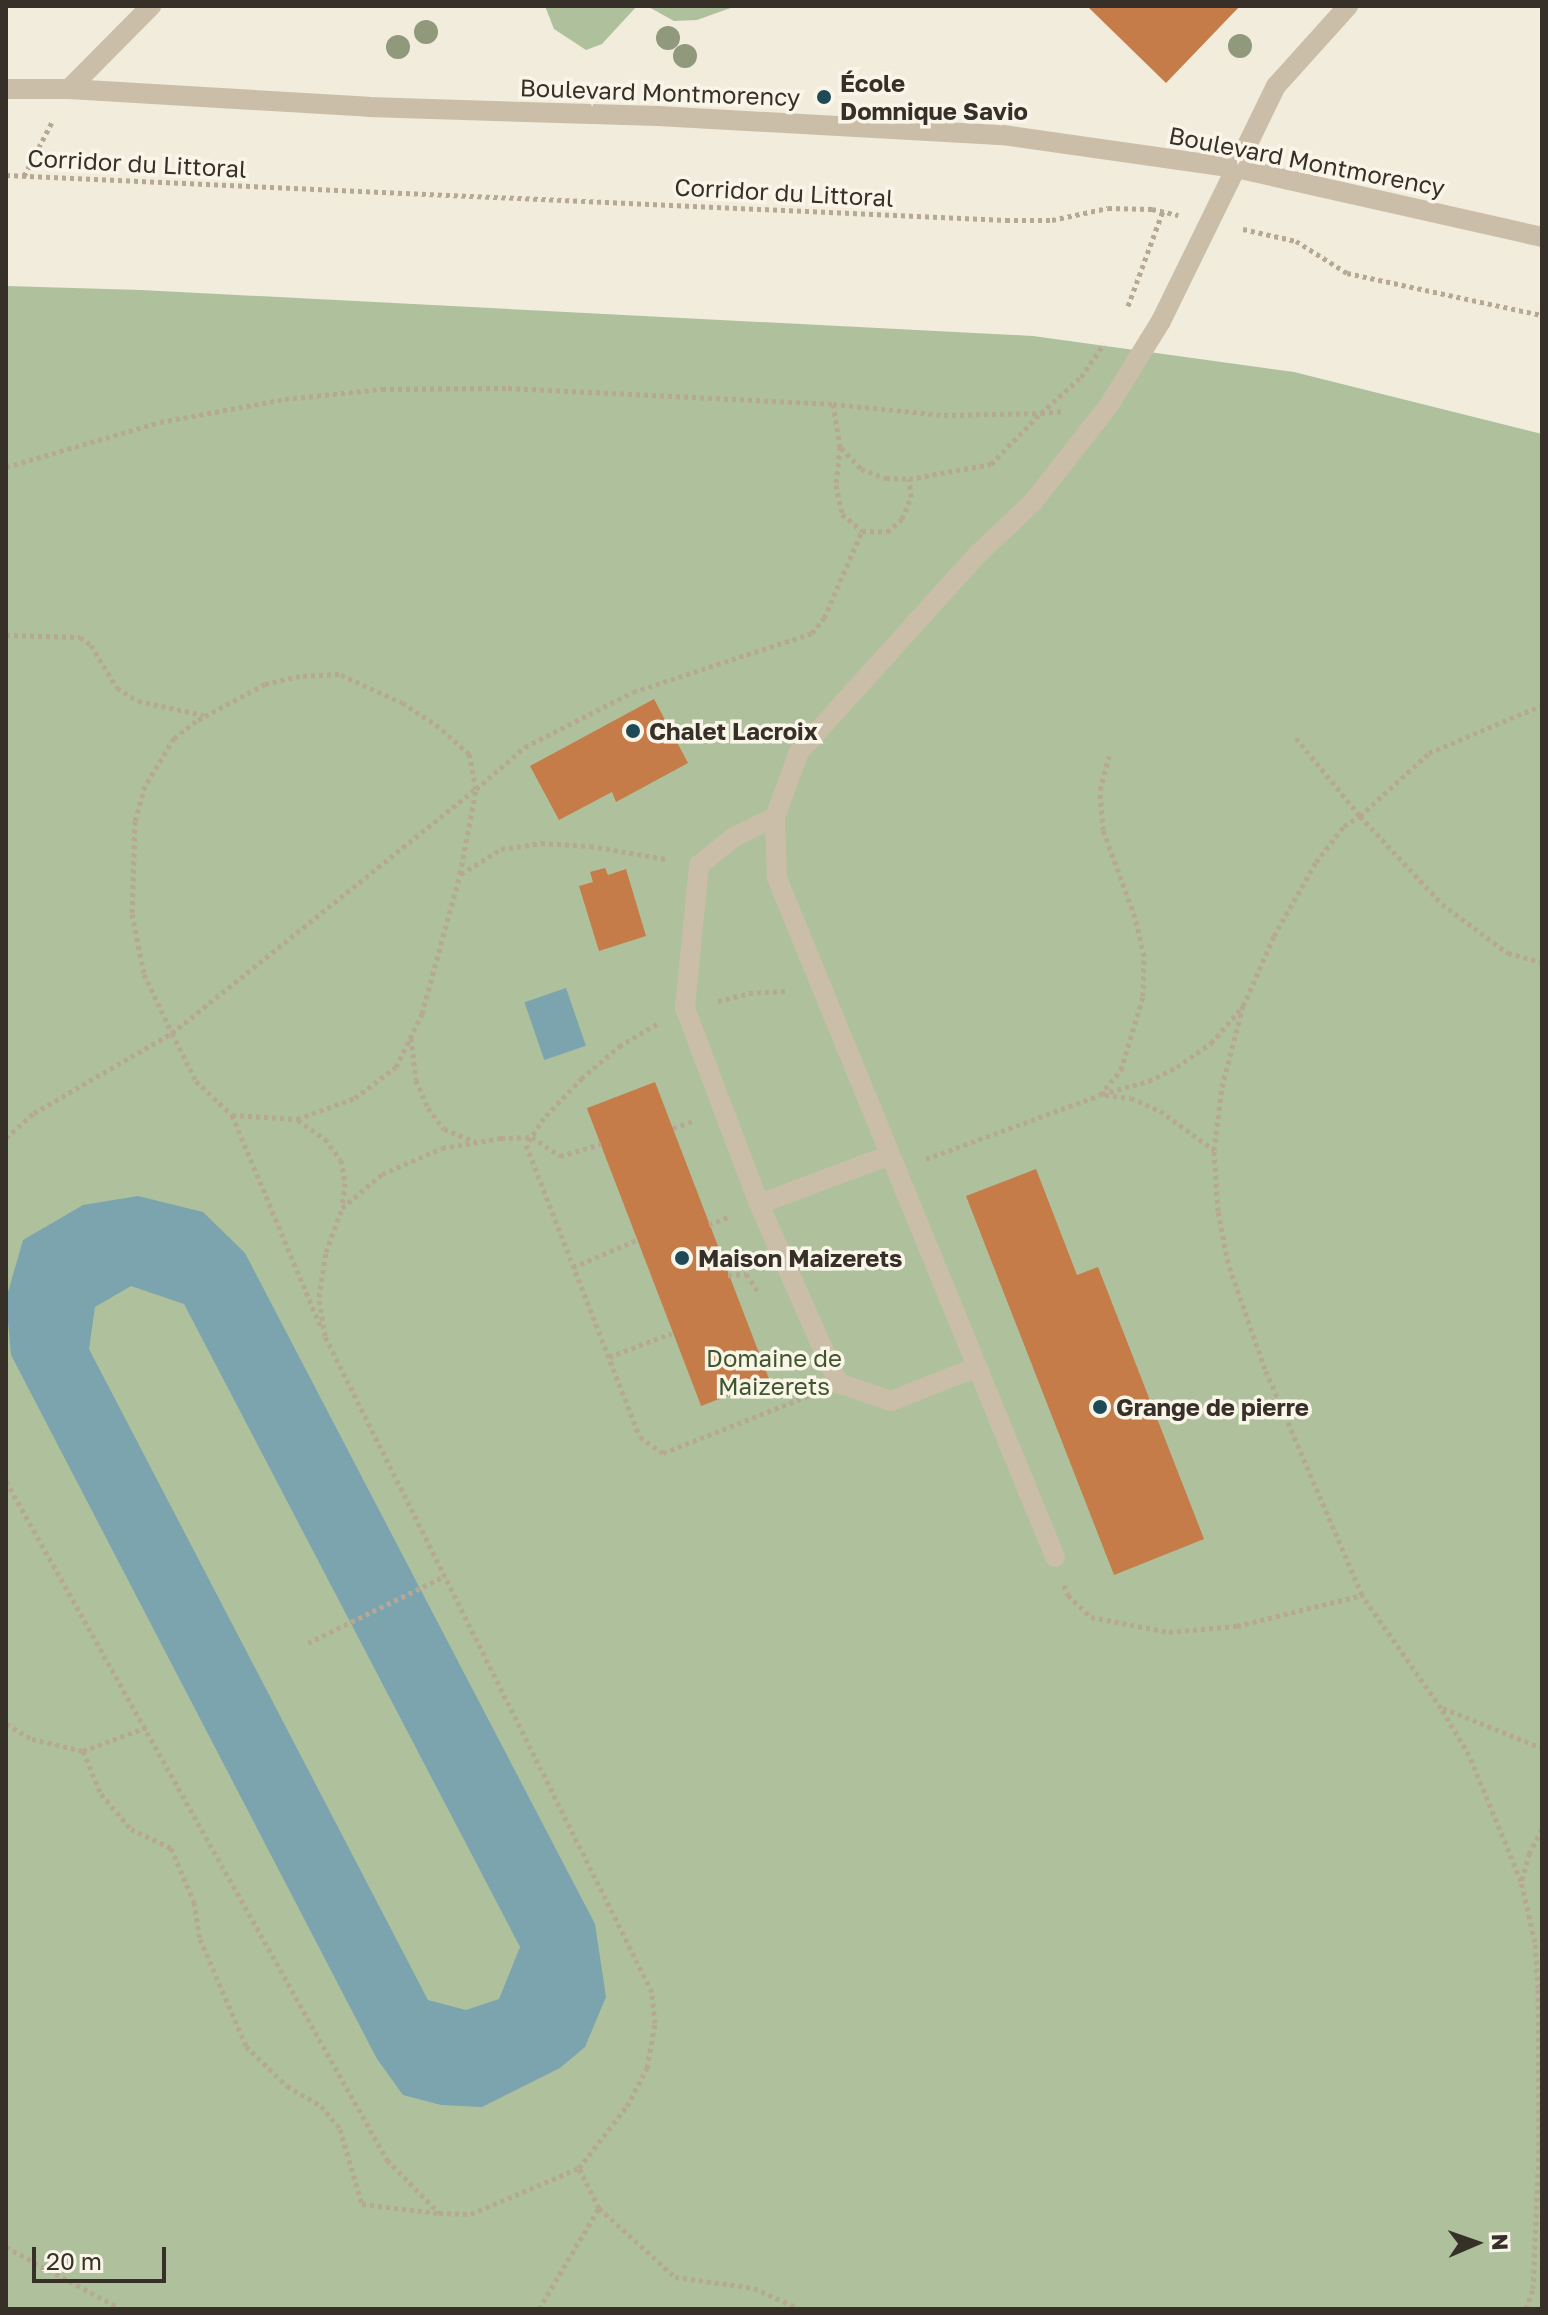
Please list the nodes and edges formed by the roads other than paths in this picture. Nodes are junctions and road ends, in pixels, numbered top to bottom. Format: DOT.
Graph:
graph roads {
  1 [pos="151,6"];
  2 [pos="1348,6"];
  3 [pos="6,89"];
  4 [pos="69,89"];
  5 [pos="1236,168"];
  6 [pos="1542,237"];
  7 [pos="775,817"];
  8 [pos="893,1162"];
  9 [pos="759,1204"];
  10 [pos="977,1367"];
  11 [pos="1055,1557"];
  1 -- 4 [label="street"];
  2 -- 5 [label="street"];
  3 -- 4 [label="street, Boulevard Montmorency"];
  4 -- 5 [label="street, Boulevard Montmorency"];
  5 -- 6 [label="street, Boulevard Montmorency"];
  5 -- 7 [label="street"];
  7 -- 8 [label="street"];
  7 -- 9 [label="street"];
  8 -- 9 [label="street"];
  8 -- 10 [label="street"];
  9 -- 10 [label="street"];
  10 -- 11 [label="street"];
}
